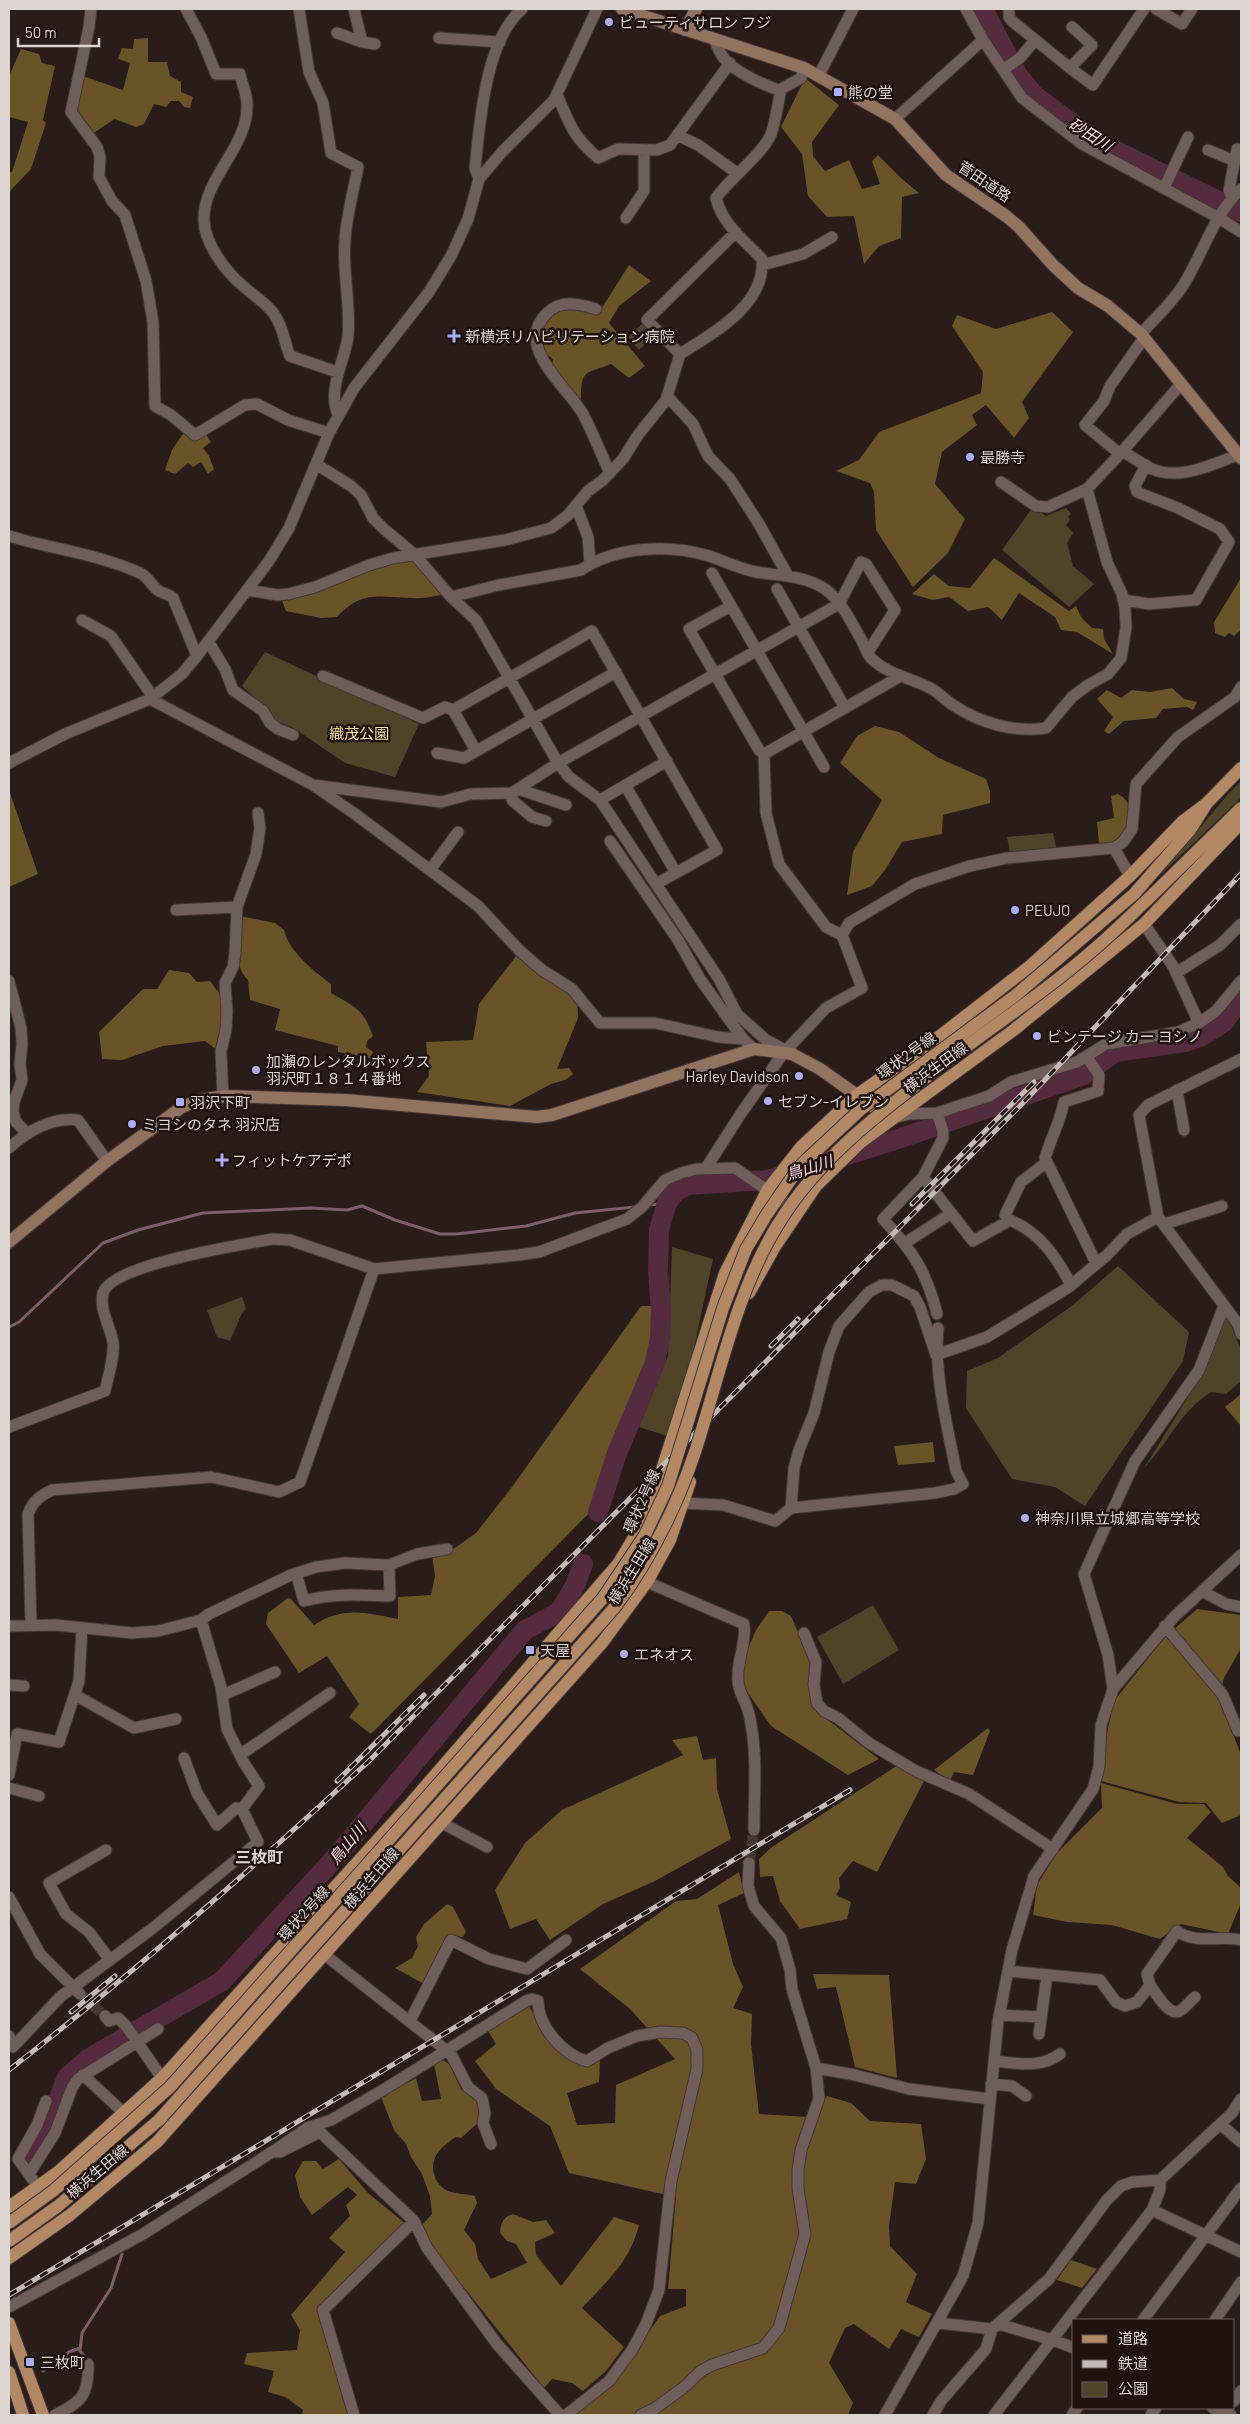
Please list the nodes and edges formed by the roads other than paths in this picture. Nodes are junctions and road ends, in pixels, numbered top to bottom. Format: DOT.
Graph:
graph roads {
  1 [pos="90,9"];
  2 [pos="186,9"];
  3 [pos="299,9"];
  4 [pos="354,9"];
  5 [pos="522,9"];
  6 [pos="596,9"];
  7 [pos="622,9"];
  8 [pos="696,9"];
  9 [pos="854,9"];
  10 [pos="966,9"];
  11 [pos="1009,9"];
  12 [pos="1144,9"];
  13 [pos="1156,9"];
  14 [pos="1192,9"];
  15 [pos="1072,27"];
  16 [pos="684,30"];
  17 [pos="337,34"];
  18 [pos="439,38"];
  19 [pos="714,39"];
  20 [pos="983,40"];
  21 [pos="1035,40"];
  22 [pos="362,42"];
  23 [pos="500,42"];
  24 [pos="375,44"];
  25 [pos="730,63"];
  26 [pos="804,68"];
  27 [pos="1005,68"];
  28 [pos="1070,68"];
  29 [pos="819,75"];
  30 [pos="781,91"];
  31 [pos="557,95"];
  32 [pos="895,119"];
  33 [pos="677,135"];
  34 [pos="1188,138"];
  35 [pos="644,150"];
  36 [pos="1208,150"];
  37 [pos="1241,151"];
  38 [pos="1234,161"];
  39 [pos="737,173"];
  40 [pos="479,180"];
  41 [pos="1164,188"];
  42 [pos="1241,189"];
  43 [pos="1232,197"];
  44 [pos="1221,214"];
  45 [pos="626,218"];
  46 [pos="736,232"];
  47 [pos="1241,232"];
  48 [pos="832,237"];
  49 [pos="762,265"];
  50 [pos="596,309"];
  51 [pos="1143,336"];
  52 [pos="680,354"];
  53 [pos="337,372"];
  54 [pos="1181,384"];
  55 [pos="667,396"];
  56 [pos="338,415"];
  57 [pos="329,433"];
  58 [pos="1121,453"];
  59 [pos="1240,456"];
  60 [pos="316,464"];
  61 [pos="1146,465"];
  62 [pos="610,473"];
  63 [pos="1001,482"];
  64 [pos="1088,489"];
  65 [pos="576,506"];
  66 [pos="9,536"];
  67 [pos="416,554"];
  68 [pos="590,564"];
  69 [pos="712,573"];
  70 [pos="788,576"];
  71 [pos="777,589"];
  72 [pos="246,590"];
  73 [pos="451,596"];
  74 [pos="1123,600"];
  75 [pos="839,604"];
  76 [pos="731,606"];
  77 [pos="82,620"];
  78 [pos="798,627"];
  79 [pos="208,641"];
  80 [pos="757,651"];
  81 [pos="868,652"];
  82 [pos="197,656"];
  83 [pos="616,672"];
  84 [pos="715,674"];
  85 [pos="323,676"];
  86 [pos="899,677"];
  87 [pos="509,678"];
  88 [pos="1241,687"];
  89 [pos="152,698"];
  90 [pos="845,708"];
  91 [pos="453,710"];
  92 [pos="641,716"];
  93 [pos="532,719"];
  94 [pos="803,732"];
  95 [pos="293,735"];
  96 [pos="476,751"];
  97 [pos="437,753"];
  98 [pos="764,754"];
  99 [pos="667,761"];
  100 [pos="9,763"];
  101 [pos="558,763"];
  102 [pos="824,767"];
  103 [pos="1241,768"];
  104 [pos="313,785"];
  105 [pos="625,785"];
  106 [pos="515,791"];
  107 [pos="600,800"];
  108 [pos="1207,804"];
  109 [pos="566,805"];
  110 [pos="1241,808"];
  111 [pos="258,813"];
  112 [pos="546,821"];
  113 [pos="1241,823"];
  114 [pos="458,832"];
  115 [pos="610,841"];
  116 [pos="1114,848"];
  117 [pos="430,870"];
  118 [pos="676,873"];
  119 [pos="1130,876"];
  120 [pos="656,884"];
  121 [pos="237,906"];
  122 [pos="176,910"];
  123 [pos="1144,924"];
  124 [pos="1241,924"];
  125 [pos="842,935"];
  126 [pos="1176,973"];
  127 [pos="1241,981"];
  128 [pos="9,982"];
  129 [pos="1198,1023"];
  130 [pos="743,1040"];
  131 [pos="754,1049"];
  132 [pos="788,1053"];
  133 [pos="1087,1057"];
  134 [pos="1241,1059"];
  135 [pos="1177,1090"];
  136 [pos="858,1095"];
  137 [pos="223,1097"];
  138 [pos="937,1113"];
  139 [pos="891,1119"];
  140 [pos="1184,1130"];
  141 [pos="26,1132"];
  142 [pos="9,1148"];
  143 [pos="107,1161"];
  144 [pos="1047,1162"];
  145 [pos="706,1168"];
  146 [pos="922,1177"];
  147 [pos="768,1189"];
  148 [pos="1222,1206"];
  149 [pos="799,1212"];
  150 [pos="950,1214"];
  151 [pos="1007,1219"];
  152 [pos="1161,1220"];
  153 [pos="9,1242"];
  154 [pos="905,1243"];
  155 [pos="1096,1263"];
  156 [pos="374,1269"];
  157 [pos="1071,1285"];
  158 [pos="1224,1306"];
  159 [pos="937,1314"];
  160 [pos="938,1328"];
  161 [pos="1241,1334"];
  162 [pos="936,1355"];
  163 [pos="9,1427"];
  164 [pos="682,1503"];
  165 [pos="791,1508"];
  166 [pos="447,1549"];
  167 [pos="1241,1555"];
  168 [pos="390,1565"];
  169 [pos="296,1573"];
  170 [pos="647,1582"];
  171 [pos="1202,1591"];
  172 [pos="1241,1607"];
  173 [pos="201,1620"];
  174 [pos="31,1625"];
  175 [pos="9,1626"];
  176 [pos="1165,1626"];
  177 [pos="82,1628"];
  178 [pos="804,1633"];
  179 [pos="275,1672"];
  180 [pos="9,1685"];
  181 [pos="24,1686"];
  182 [pos="1113,1689"];
  183 [pos="330,1693"];
  184 [pos="75,1695"];
  185 [pos="223,1695"];
  186 [pos="176,1719"];
  187 [pos="1240,1733"];
  188 [pos="240,1755"];
  189 [pos="184,1758"];
  190 [pos="9,1775"];
  191 [pos="9,1788"];
  192 [pos="39,1796"];
  193 [pos="242,1809"];
  194 [pos="442,1823"];
  195 [pos="754,1830"];
  196 [pos="487,1847"];
  197 [pos="1053,1849"];
  198 [pos="106,1850"];
  199 [pos="750,1863"];
  200 [pos="9,1897"];
  201 [pos="566,1940"];
  202 [pos="1241,1940"];
  203 [pos="325,1955"];
  204 [pos="110,1960"];
  205 [pos="1008,1971"];
  206 [pos="1047,1975"];
  207 [pos="1150,1985"];
  208 [pos="77,1991"];
  209 [pos="1195,1997"];
  210 [pos="999,2015"];
  211 [pos="105,2016"];
  212 [pos="1041,2017"];
  213 [pos="410,2021"];
  214 [pos="158,2029"];
  215 [pos="1039,2034"];
  216 [pos="9,2036"];
  217 [pos="136,2042"];
  218 [pos="447,2051"];
  219 [pos="1060,2054"];
  220 [pos="994,2061"];
  221 [pos="816,2068"];
  222 [pos="83,2075"];
  223 [pos="162,2078"];
  224 [pos="991,2084"];
  225 [pos="1026,2096"];
  226 [pos="990,2099"];
  227 [pos="1241,2099"];
  228 [pos="46,2101"];
  229 [pos="124,2113"];
  230 [pos="1220,2124"];
  231 [pos="1241,2142"];
  232 [pos="490,2144"];
  233 [pos="272,2152"];
  234 [pos="29,2174"];
  235 [pos="1160,2180"];
  236 [pos="38,2186"];
  237 [pos="1241,2188"];
  238 [pos="9,2207"];
  239 [pos="1152,2210"];
  240 [pos="414,2221"];
  241 [pos="9,2223"];
  242 [pos="1206,2235"];
  243 [pos="9,2242"];
  244 [pos="1241,2252"];
  245 [pos="9,2258"];
  246 [pos="1241,2282"];
  247 [pos="9,2307"];
  248 [pos="1144,2319"];
  249 [pos="1216,2319"];
  250 [pos="9,2322"];
  251 [pos="938,2323"];
  252 [pos="995,2327"];
  253 [pos="1053,2340"];
  254 [pos="1072,2347"];
  255 [pos="88,2364"];
  256 [pos="9,2372"];
  257 [pos="23,2415"];
  258 [pos="44,2415"];
  259 [pos="55,2415"];
  260 [pos="354,2415"];
  261 [pos="560,2415"];
  262 [pos="566,2415"];
  263 [pos="641,2415"];
  264 [pos="885,2415"];
  265 [pos="933,2415"];
  266 [pos="994,2415"];
  1 -- 57 [label="street"];
  2 -- 53 [label="street"];
  3 -- 53 [label="street"];
  4 -- 22 [label="street"];
  5 -- 23 [label="street"];
  6 -- 31 [label="street"];
  7 -- 16 [label="street, 菅田道路"];
  8 -- 16 [label="street"];
  9 -- 29 [label="street"];
  10 -- 20 [label="street"];
  11 -- 21 [label="street"];
  12 -- 28 [label="street"];
  13 -- 14 [label="street"];
  15 -- 28 [label="street"];
  16 -- 19 [label="street, 菅田道路"];
  17 -- 22 [label="street"];
  18 -- 23 [label="street"];
  19 -- 25 [label="street"];
  19 -- 26 [label="street, 菅田道路"];
  20 -- 27 [label="street"];
  20 -- 32 [label="street"];
  21 -- 27 [label="street"];
  21 -- 28 [label="street"];
  22 -- 24 [label="street"];
  23 -- 40 [label="street"];
  25 -- 30 [label="street"];
  25 -- 33 [label="street"];
  26 -- 29 [label="street, 菅田道路"];
  26 -- 30 [label="street"];
  27 -- 41 [label="street"];
  29 -- 32 [label="street, 菅田道路"];
  30 -- 39 [label="street"];
  31 -- 35 [label="street"];
  31 -- 40 [label="street"];
  32 -- 51 [label="street, 菅田道路"];
  33 -- 35 [label="street"];
  33 -- 39 [label="street"];
  34 -- 41 [label="street"];
  35 -- 45 [label="street"];
  36 -- 38 [label="street"];
  37 -- 38 [label="street"];
  38 -- 43 [label="street"];
  39 -- 46 [label="street"];
  40 -- 56 [label="street"];
  41 -- 44 [label="street"];
  42 -- 43 [label="street"];
  43 -- 44 [label="street"];
  44 -- 47 [label="street"];
  44 -- 51 [label="street"];
  46 -- 49 [label="street"];
  46 -- 52 [label="street"];
  48 -- 49 [label="street"];
  49 -- 52 [label="street"];
  50 -- 62 [label="street"];
  51 -- 54 [label="street, 菅田道路"];
  51 -- 58 [label="street"];
  52 -- 55 [label="street"];
  53 -- 56 [label="street"];
  54 -- 58 [label="street"];
  54 -- 59 [label="street, 菅田道路"];
  55 -- 62 [label="street"];
  55 -- 70 [label="street"];
  56 -- 57 [label="street"];
  57 -- 60 [label="street"];
  58 -- 61 [label="street"];
  58 -- 64 [label="street"];
  59 -- 61 [label="street"];
  60 -- 67 [label="street"];
  60 -- 72 [label="street"];
  61 -- 74 [label="street"];
  62 -- 65 [label="street"];
  63 -- 64 [label="street"];
  64 -- 74 [label="street"];
  65 -- 67 [label="street"];
  65 -- 68 [label="street"];
  66 -- 82 [label="street"];
  67 -- 72 [label="street"];
  67 -- 73 [label="street"];
  68 -- 70 [label="street"];
  68 -- 73 [label="street"];
  69 -- 76 [label="street"];
  70 -- 75 [label="street"];
  71 -- 78 [label="street"];
  72 -- 79 [label="street"];
  73 -- 87 [label="street"];
  74 -- 86 [label="street"];
  75 -- 78 [label="street"];
  75 -- 81 [label="street"];
  75 -- 81 [label="street"];
  76 -- 80 [label="street"];
  76 -- 84 [label="street"];
  77 -- 89 [label="street"];
  78 -- 80 [label="street"];
  78 -- 90 [label="street"];
  79 -- 82 [label="street"];
  79 -- 95 [label="street"];
  80 -- 84 [label="street"];
  80 -- 94 [label="street"];
  81 -- 86 [label="street"];
  82 -- 89 [label="street"];
  83 -- 87 [label="street"];
  83 -- 92 [label="street"];
  83 -- 93 [label="street"];
  84 -- 92 [label="street"];
  84 -- 98 [label="street"];
  85 -- 91 [label="street"];
  86 -- 90 [label="street"];
  87 -- 91 [label="street"];
  87 -- 93 [label="street"];
  88 -- 116 [label="street"];
  89 -- 100 [label="street"];
  89 -- 104 [label="street"];
  90 -- 94 [label="street"];
  91 -- 96 [label="street"];
  92 -- 99 [label="street"];
  92 -- 101 [label="street"];
  93 -- 96 [label="street"];
  93 -- 101 [label="street"];
  94 -- 98 [label="street"];
  94 -- 102 [label="street"];
  96 -- 97 [label="street"];
  98 -- 125 [label="street"];
  99 -- 105 [label="street"];
  99 -- 118 [label="street"];
  101 -- 106 [label="street"];
  101 -- 107 [label="street"];
  103 -- 108 [label="main road, 環状2号線"];
  104 -- 106 [label="street"];
  104 -- 117 [label="street"];
  105 -- 107 [label="street"];
  105 -- 118 [label="street"];
  106 -- 109 [label="street"];
  106 -- 112 [label="street"];
  107 -- 120 [label="street"];
  108 -- 119 [label="main road, 横浜生田線"];
  108 -- 241 [label="main road, 環状2号線, bridge"];
  110 -- 243 [label="main road, 環状2号線, bridge"];
  111 -- 121 [label="street"];
  113 -- 123 [label="main road, 横浜生田線"];
  114 -- 117 [label="street"];
  115 -- 130 [label="street"];
  116 -- 119 [label="street"];
  116 -- 125 [label="street"];
  117 -- 130 [label="street"];
  118 -- 120 [label="street"];
  119 -- 136 [label="main road, 横浜生田線"];
  120 -- 132 [label="street"];
  121 -- 122 [label="street"];
  121 -- 137 [label="street"];
  123 -- 126 [label="street"];
  123 -- 139 [label="main road, 横浜生田線"];
  124 -- 126 [label="street"];
  125 -- 132 [label="street"];
  126 -- 129 [label="street"];
  127 -- 129 [label="street"];
  128 -- 141 [label="street"];
  129 -- 133 [label="street"];
  130 -- 131 [label="street"];
  131 -- 132 [label="street"];
  131 -- 137 [label="street"];
  132 -- 136 [label="street"];
  132 -- 145 [label="street"];
  133 -- 138 [label="street"];
  133 -- 144 [label="street"];
  134 -- 135 [label="street"];
  135 -- 140 [label="street"];
  135 -- 152 [label="street"];
  136 -- 139 [label="street"];
  136 -- 147 [label="main road, 横浜生田線"];
  137 -- 143 [label="street"];
  138 -- 139 [label="street"];
  138 -- 146 [label="street"];
  139 -- 149 [label="main road, 横浜生田線"];
  141 -- 142 [label="street"];
  141 -- 143 [label="street"];
  143 -- 153 [label="street"];
  144 -- 151 [label="street"];
  144 -- 155 [label="street"];
  145 -- 147 [label="street"];
  145 -- 156 [label="street"];
  146 -- 150 [label="street"];
  146 -- 154 [label="street"];
  147 -- 149 [label="street"];
  147 -- 223 [label="main road, 横浜生田線"];
  148 -- 152 [label="street"];
  149 -- 164 [label="main road, 横浜生田線"];
  150 -- 151 [label="street"];
  150 -- 154 [label="street"];
  151 -- 157 [label="street"];
  152 -- 155 [label="street"];
  152 -- 158 [label="street"];
  154 -- 159 [label="street"];
  155 -- 157 [label="street"];
  156 -- 163 [label="street"];
  156 -- 174 [label="street"];
  157 -- 162 [label="street"];
  158 -- 161 [label="street"];
  158 -- 182 [label="street"];
  160 -- 162 [label="street"];
  162 -- 165 [label="street"];
  162 -- 165 [label="street"];
  164 -- 165 [label="street"];
  164 -- 170 [label="main road, 横浜生田線"];
  166 -- 168 [label="street"];
  167 -- 171 [label="street"];
  168 -- 169 [label="street"];
  168 -- 169 [label="street"];
  169 -- 173 [label="street"];
  170 -- 194 [label="main road, 横浜生田線"];
  170 -- 195 [label="street"];
  171 -- 172 [label="street"];
  171 -- 176 [label="street"];
  173 -- 177 [label="street"];
  173 -- 185 [label="street"];
  174 -- 175 [label="street"];
  174 -- 177 [label="street"];
  176 -- 182 [label="street"];
  176 -- 187 [label="street"];
  177 -- 184 [label="street"];
  178 -- 197 [label="street"];
  179 -- 185 [label="street"];
  180 -- 181 [label="street"];
  182 -- 197 [label="street"];
  183 -- 188 [label="street"];
  184 -- 186 [label="street"];
  184 -- 190 [label="street"];
  185 -- 188 [label="street"];
  188 -- 193 [label="street"];
  189 -- 193 [label="street"];
  191 -- 192 [label="street"];
  193 -- 204 [label="street"];
  194 -- 196 [label="street"];
  194 -- 203 [label="main road, 横浜生田線"];
  197 -- 205 [label="street"];
  198 -- 204 [label="street"];
  199 -- 221 [label="street"];
  200 -- 208 [label="street"];
  201 -- 213 [label="street"];
  202 -- 207 [label="street"];
  203 -- 213 [label="street"];
  203 -- 245 [label="main road, 横浜生田線"];
  204 -- 208 [label="street"];
  205 -- 206 [label="street"];
  205 -- 210 [label="street"];
  206 -- 207 [label="street"];
  206 -- 212 [label="street"];
  207 -- 209 [label="street"];
  208 -- 216 [label="street"];
  210 -- 212 [label="street"];
  210 -- 220 [label="street"];
  211 -- 217 [label="street"];
  212 -- 215 [label="street"];
  213 -- 218 [label="street"];
  214 -- 217 [label="street"];
  217 -- 222 [label="street"];
  217 -- 223 [label="street"];
  218 -- 232 [label="street"];
  218 -- 233 [label="street"];
  218 -- 262 [label="street"];
  219 -- 220 [label="street"];
  220 -- 224 [label="street"];
  221 -- 226 [label="street"];
  221 -- 263 [label="street"];
  222 -- 229 [label="street"];
  222 -- 234 [label="street"];
  223 -- 229 [label="main road, 横浜生田線"];
  224 -- 225 [label="street"];
  224 -- 226 [label="street"];
  226 -- 251 [label="street"];
  227 -- 230 [label="street"];
  228 -- 234 [label="street"];
  229 -- 236 [label="main road, 横浜生田線"];
  230 -- 231 [label="street"];
  230 -- 235 [label="street"];
  233 -- 240 [label="street"];
  233 -- 247 [label="street"];
  234 -- 236 [label="street"];
  235 -- 239 [label="street"];
  235 -- 252 [label="street"];
  236 -- 238 [label="main road, 横浜生田線"];
  237 -- 242 [label="street"];
  239 -- 242 [label="street"];
  239 -- 253 [label="street"];
  240 -- 260 [label="street"];
  240 -- 261 [label="street"];
  242 -- 244 [label="street"];
  242 -- 248 [label="street"];
  246 -- 249 [label="street"];
  250 -- 258 [label="main road"];
  251 -- 252 [label="street"];
  251 -- 264 [label="street"];
  252 -- 253 [label="street"];
  252 -- 265 [label="street"];
  253 -- 254 [label="street"];
  253 -- 266 [label="street"];
  255 -- 259 [label="street"];
  256 -- 257 [label="main road"];
}
